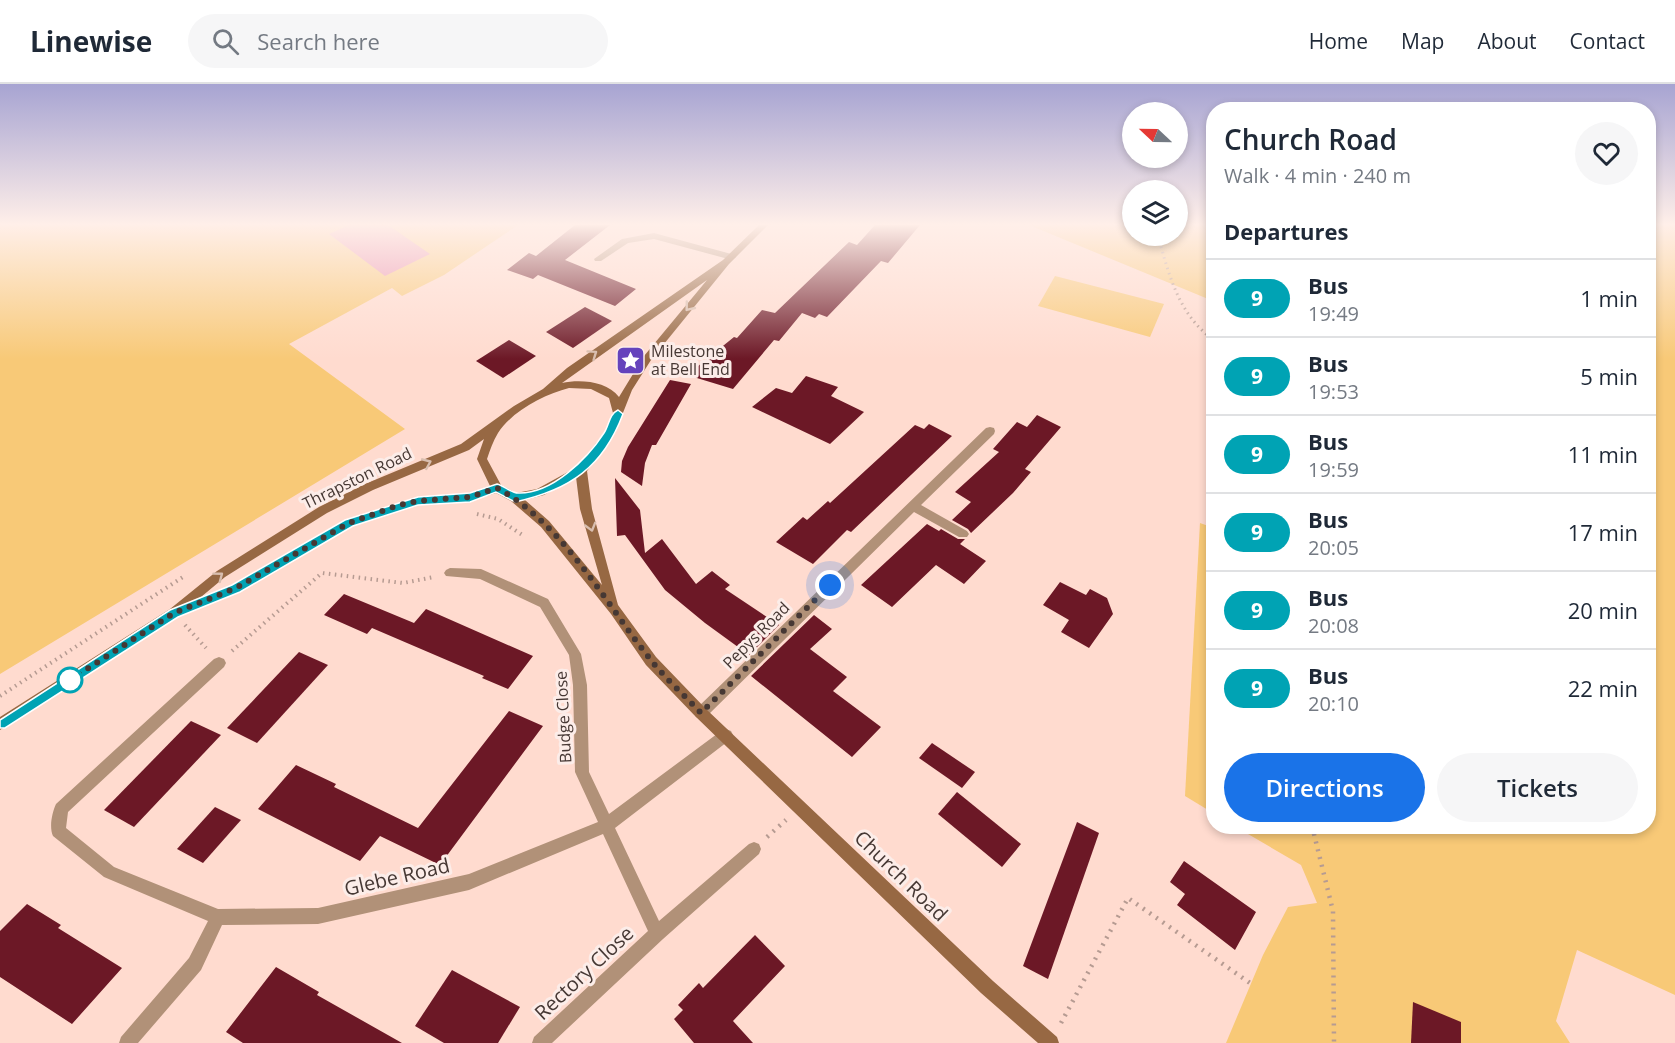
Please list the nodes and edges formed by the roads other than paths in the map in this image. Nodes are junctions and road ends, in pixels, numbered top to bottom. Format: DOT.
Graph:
graph roads {
  1 [pos="715,270"];
  2 [pos="721,270"];
  3 [pos="547,390"];
  4 [pos="618,414"];
  5 [pos="500,422"];
  6 [pos="990,431"];
  7 [pos="581,470"];
  8 [pos="497,488"];
  9 [pos="515,498"];
  10 [pos="914,507"];
  11 [pos="963,534"];
  12 [pos="450,573"];
  13 [pos="615,610"];
  14 [pos="174,613"];
  15 [pos="219,663"];
  16 [pos="701,713"];
  17 [pos="0,724"];
  18 [pos="726,735"];
  19 [pos="607,825"];
  20 [pos="754,849"];
  21 [pos="218,917"];
  22 [pos="657,933"];
  23 [pos="127,1043"];
  24 [pos="540,1043"];
  25 [pos="1050,1043"];
  3 -- 1 [label="main road, one-way"];
  2 -- 4 [label="main road, one-way"];
  3 -- 4 [label="main road, Thrapston Road"];
  3 -- 5 [label="main road, Thrapston Road"];
  4 -- 7 [label="main road"];
  5 -- 8 [label="main road, Thrapston Road"];
  14 -- 5 [label="main road, Thrapston Road, one-way"];
  6 -- 10 [label="street, Pepys Road"];
  7 -- 9 [label="main road"];
  7 -- 13 [label="main road, one-way"];
  8 -- 9 [label="main road"];
  8 -- 14 [label="main road, Thrapston Road"];
  9 -- 13 [label="main road, Church Road"];
  10 -- 11 [label="street"];
  10 -- 16 [label="street, Pepys Road"];
  12 -- 19 [label="street, Budge Close"];
  13 -- 16 [label="main road, Church Road"];
  14 -- 17 [label="main road, Thrapston Road"];
  15 -- 21 [label="street, Glebe Road"];
  16 -- 18 [label="main road, Church Road"];
  18 -- 19 [label="street, Glebe Road"];
  18 -- 25 [label="main road, Church Road"];
  19 -- 21 [label="street, Glebe Road"];
  19 -- 22 [label="street, Rectory Close"];
  20 -- 22 [label="street, Rectory Close"];
  21 -- 23 [label="street"];
  22 -- 24 [label="street, Rectory Close"];
}
